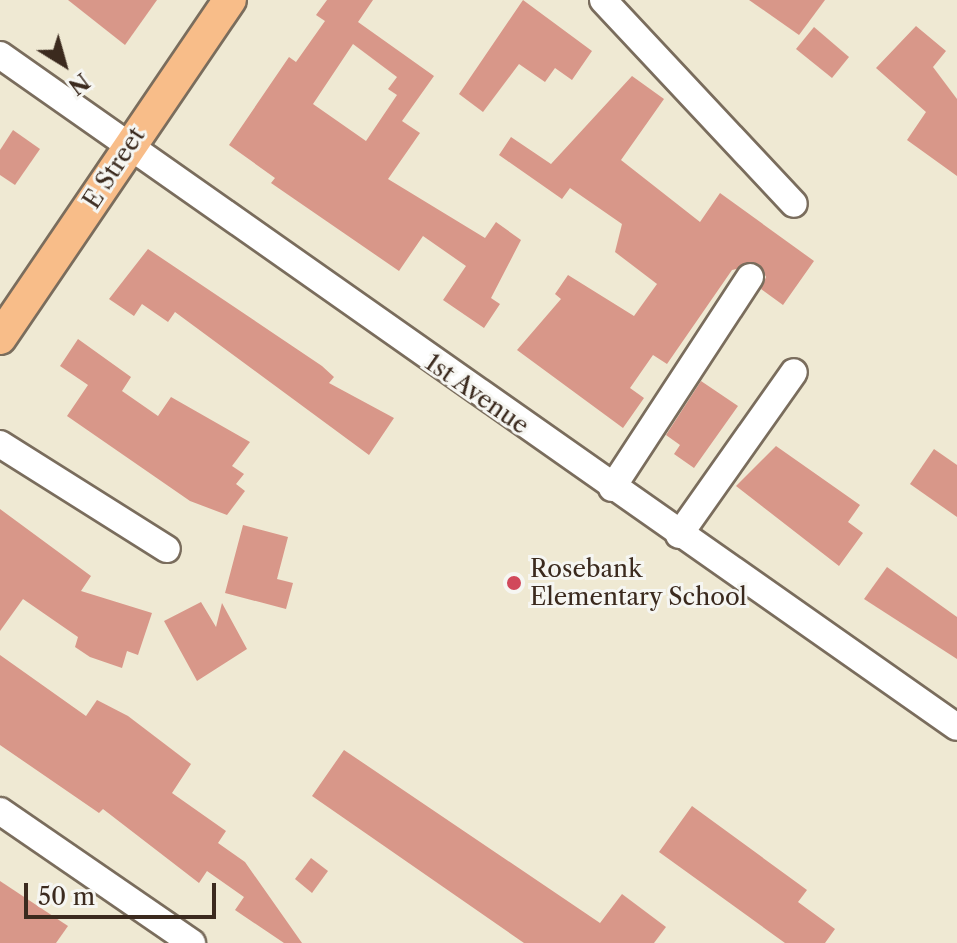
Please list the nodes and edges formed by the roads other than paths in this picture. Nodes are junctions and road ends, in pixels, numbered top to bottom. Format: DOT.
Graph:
graph roads {
  1 [pos="230,0"];
  2 [pos="603,0"];
  3 [pos="0,55"];
  4 [pos="127,144"];
  5 [pos="794,204"];
  6 [pos="750,277"];
  7 [pos="0,338"];
  8 [pos="794,372"];
  9 [pos="0,444"];
  10 [pos="612,488"];
  11 [pos="679,535"];
  12 [pos="167,549"];
  13 [pos="957,727"];
  14 [pos="0,811"];
  15 [pos="192,943"];
  1 -- 4 [label="main road, E Street"];
  2 -- 5 [label="street"];
  3 -- 4 [label="street, 1st Avenue"];
  4 -- 7 [label="main road, E Street"];
  4 -- 10 [label="street, 1st Avenue"];
  6 -- 10 [label="street"];
  8 -- 11 [label="street"];
  9 -- 12 [label="street"];
  10 -- 11 [label="street, 1st Avenue"];
  11 -- 13 [label="street, 1st Avenue"];
  14 -- 15 [label="street"];
}
